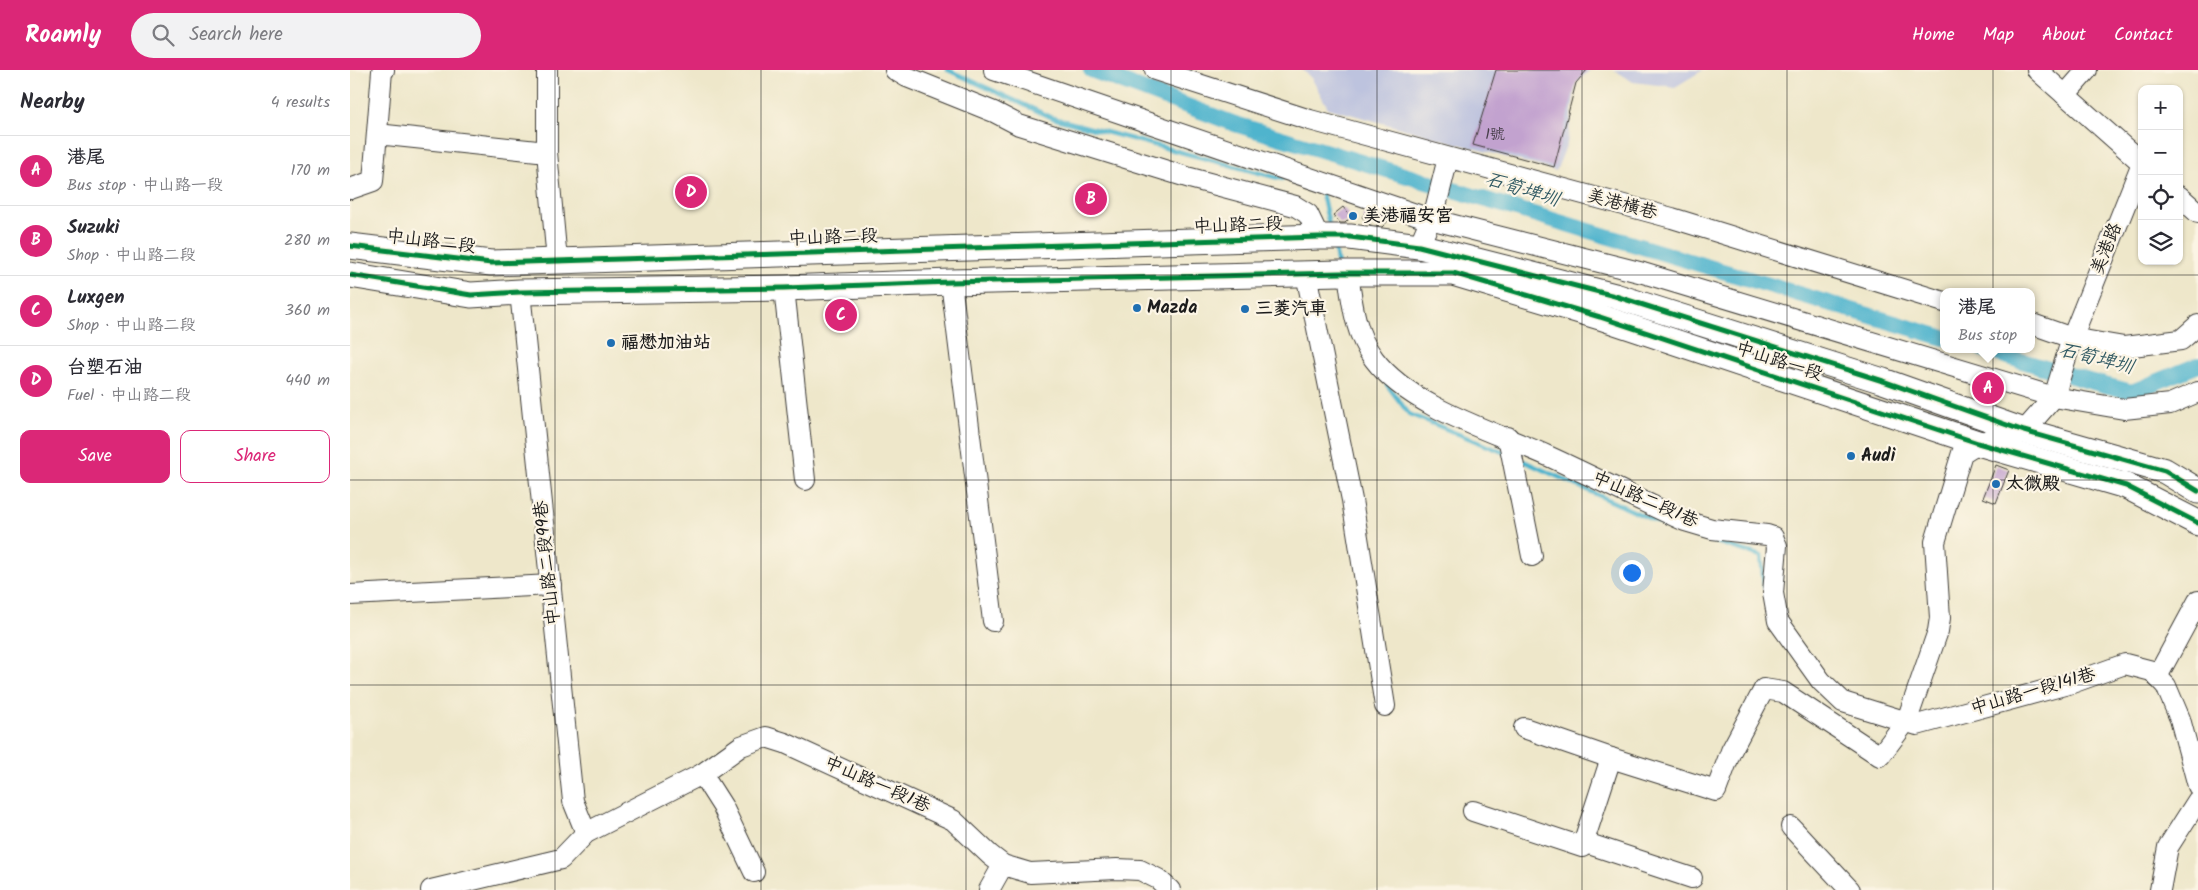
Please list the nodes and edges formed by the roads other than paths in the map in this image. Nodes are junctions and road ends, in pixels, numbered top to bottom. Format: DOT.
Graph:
graph roads {
  1 [pos="384,70"];
  2 [pos="547,70"];
  3 [pos="895,70"];
  4 [pos="994,70"];
  5 [pos="1155,70"];
  6 [pos="2037,70"];
  7 [pos="2087,70"];
  8 [pos="2065,95"];
  9 [pos="377,134"];
  10 [pos="547,152"];
  11 [pos="1448,158"];
  12 [pos="350,189"];
  13 [pos="2183,200"];
  14 [pos="1433,213"];
  15 [pos="2198,213"];
  16 [pos="1319,237"];
  17 [pos="1350,237"];
  18 [pos="350,246"];
  19 [pos="1420,246"];
  20 [pos="557,261"];
  21 [pos="1344,273"];
  22 [pos="1306,274"];
  23 [pos="350,275"];
  24 [pos="951,282"];
  25 [pos="784,288"];
  26 [pos="520,292"];
  27 [pos="1940,301"];
  28 [pos="2198,324"];
  29 [pos="2035,326"];
  30 [pos="2069,345"];
  31 [pos="2055,392"];
  32 [pos="2198,392"];
  33 [pos="2024,431"];
  34 [pos="1508,438"];
  35 [pos="1978,443"];
  36 [pos="805,480"];
  37 [pos="2198,491"];
  38 [pos="2198,523"];
  39 [pos="1532,556"];
  40 [pos="551,585"];
  41 [pos="350,595"];
  42 [pos="2198,601"];
  43 [pos="993,621"];
  44 [pos="2157,677"];
  45 [pos="1385,706"];
  46 [pos="1907,720"];
  47 [pos="1524,728"];
  48 [pos="1611,758"];
  49 [pos="702,774"];
  50 [pos="2198,786"];
  51 [pos="2198,800"];
  52 [pos="1473,811"];
  53 [pos="1792,827"];
  54 [pos="586,833"];
  55 [pos="1584,842"];
  56 [pos="1003,865"];
  57 [pos="754,872"];
  58 [pos="1692,878"];
  59 [pos="2162,889"];
  60 [pos="431,890"];
  61 [pos="989,890"];
  62 [pos="1170,890"];
  63 [pos="1850,890"];
  1 -- 9 [label="street"];
  2 -- 10 [label="street"];
  3 -- 16 [label="street"];
  4 -- 14 [label="street"];
  5 -- 11 [label="street, 美港橫巷"];
  6 -- 8 [label="street, 美港路"];
  7 -- 8 [label="street"];
  8 -- 30 [label="street, 美港路"];
  9 -- 10 [label="street"];
  9 -- 12 [label="street"];
  10 -- 20 [label="street"];
  11 -- 14 [label="street"];
  11 -- 27 [label="street, 美港橫巷"];
  13 -- 15 [label="street"];
  14 -- 19 [label="street"];
  14 -- 31 [label="street"];
  16 -- 17 [label="main road, 中山路二段"];
  16 -- 20 [label="main road, 中山路二段"];
  17 -- 19 [label="main road, 中山路一段"];
  18 -- 20 [label="main road, 中山路二段"];
  19 -- 33 [label="main road, 中山路一段"];
  21 -- 22 [label="main road, 中山路一段"];
  21 -- 34 [label="street, 中山路二段1巷"];
  21 -- 35 [label="main road, 中山路一段"];
  22 -- 24 [label="main road"];
  22 -- 45 [label="street"];
  23 -- 26 [label="main road"];
  24 -- 25 [label="main road"];
  24 -- 43 [label="street"];
  25 -- 26 [label="main road"];
  25 -- 36 [label="street"];
  26 -- 40 [label="street, 中山路二段99巷"];
  28 -- 30 [label="street"];
  29 -- 30 [label="street"];
  30 -- 31 [label="street"];
  31 -- 32 [label="street"];
  31 -- 33 [label="street"];
  33 -- 35 [label="street"];
  33 -- 37 [label="main road, 中山路一段"];
  34 -- 39 [label="street"];
  34 -- 46 [label="street, 中山路二段1巷"];
  35 -- 38 [label="main road, 中山路一段"];
  35 -- 46 [label="street"];
  40 -- 41 [label="street"];
  40 -- 54 [label="street, 中山路二段99巷"];
  42 -- 44 [label="street"];
  44 -- 46 [label="street, 中山路一段141巷"];
  44 -- 50 [label="street"];
  46 -- 48 [label="street"];
  47 -- 48 [label="street"];
  48 -- 55 [label="street"];
  49 -- 54 [label="street, 中山路一段1巷"];
  49 -- 56 [label="street, 中山路一段1巷"];
  49 -- 57 [label="street"];
  51 -- 59 [label="street"];
  52 -- 55 [label="street"];
  53 -- 63 [label="street"];
  54 -- 60 [label="street, 中山路一段1巷"];
  55 -- 58 [label="street"];
  56 -- 61 [label="street"];
  56 -- 62 [label="street, 中山路一段1巷"];
}
